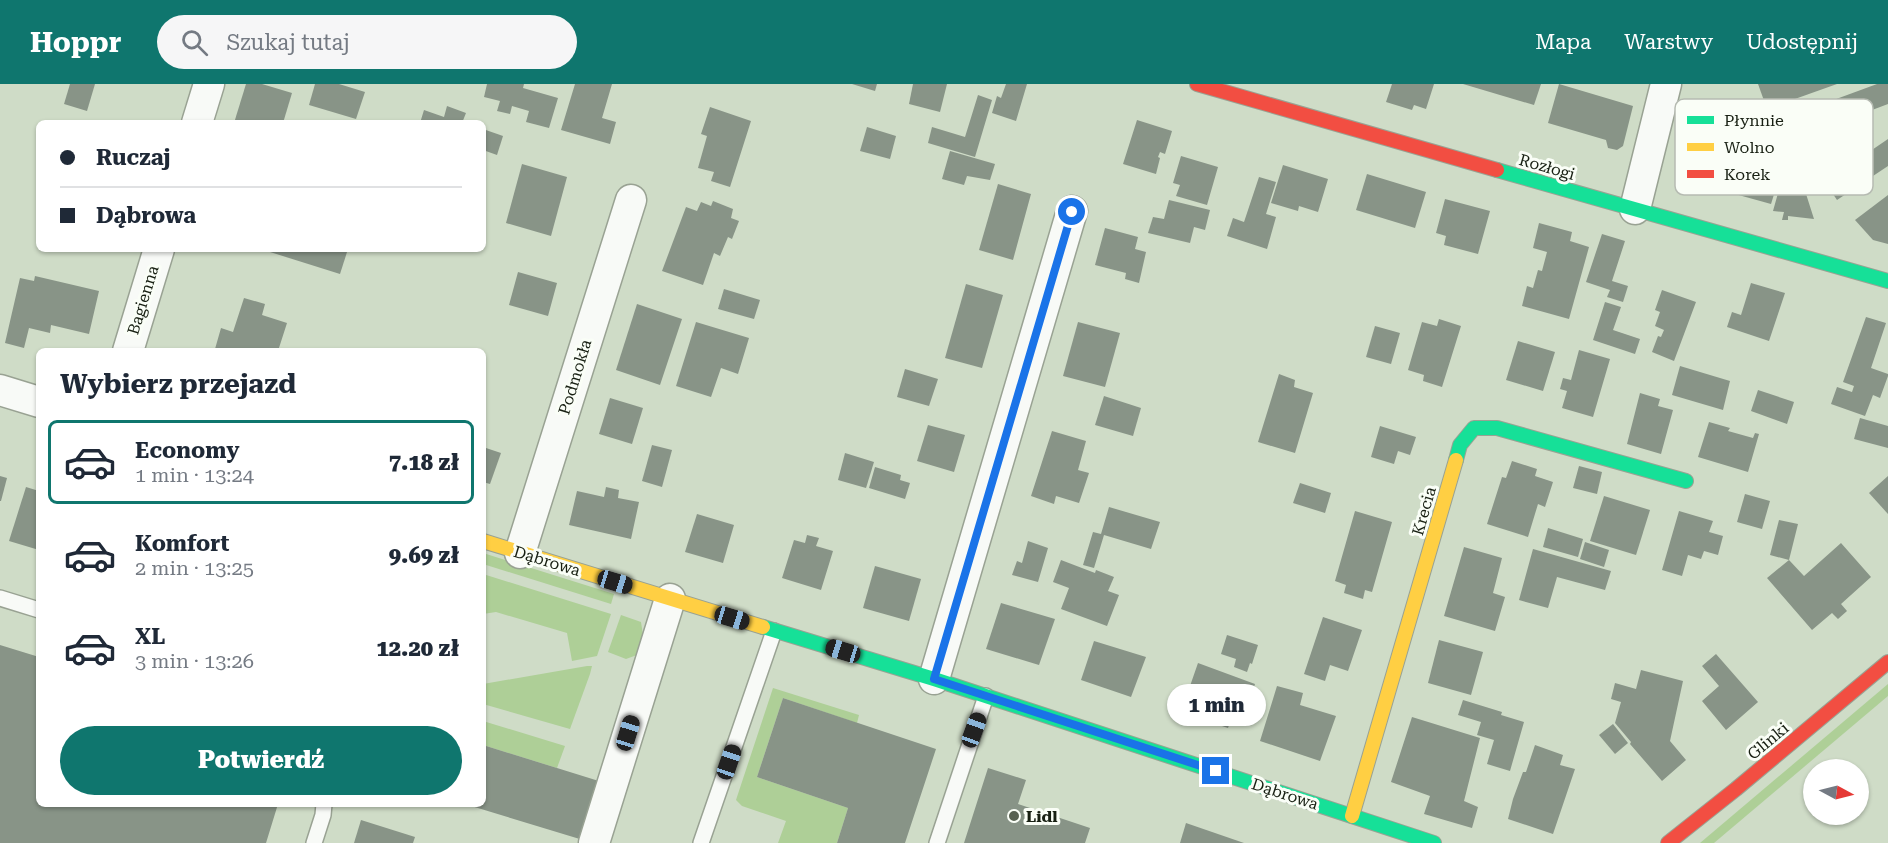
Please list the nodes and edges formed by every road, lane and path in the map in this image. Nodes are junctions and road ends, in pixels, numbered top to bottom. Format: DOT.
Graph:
graph roads {
  1 [pos="209,84"];
  2 [pos="1197,84"];
  3 [pos="1666,84"];
  4 [pos="198,120"];
  5 [pos="631,201"];
  6 [pos="1635,209"];
  7 [pos="1072,212"];
  8 [pos="158,252"];
  9 [pos="1888,280"];
  10 [pos="129,348"];
  11 [pos="0,390"];
  12 [pos="36,401"];
  13 [pos="1686,481"];
  14 [pos="486,542"];
  15 [pos="520,553"];
  16 [pos="0,598"];
  17 [pos="670,599"];
  18 [pos="36,609"];
  19 [pos="774,631"];
  20 [pos="1888,662"];
  21 [pos="934,679"];
  22 [pos="986,696"];
  23 [pos="324,807"];
  24 [pos="1352,816"];
  25 [pos="314,843"];
  26 [pos="594,843"];
  27 [pos="701,843"];
  28 [pos="937,843"];
  29 [pos="1434,843"];
  30 [pos="1668,843"];
  1 -- 4 [label="street"];
  2 -- 6 [label="street, Rozłogi"];
  3 -- 6 [label="street"];
  5 -- 15 [label="street, Podmokła"];
  6 -- 9 [label="street, Rozłogi"];
  7 -- 21 [label="street"];
  8 -- 10 [label="street, Bagienna"];
  11 -- 12 [label="street"];
  13 -- 24 [label="street, Krecia"];
  14 -- 15 [label="street, Dąbrowa"];
  15 -- 17 [label="street, Dąbrowa"];
  16 -- 18 [label="lane"];
  17 -- 19 [label="street, Dąbrowa"];
  17 -- 26 [label="street"];
  19 -- 21 [label="street, Dąbrowa"];
  19 -- 27 [label="lane"];
  20 -- 30 [label="street, Glinki"];
  21 -- 22 [label="street, Dąbrowa"];
  22 -- 24 [label="street, Dąbrowa"];
  22 -- 28 [label="lane"];
  23 -- 25 [label="lane"];
  24 -- 29 [label="street, Dąbrowa"];
}
